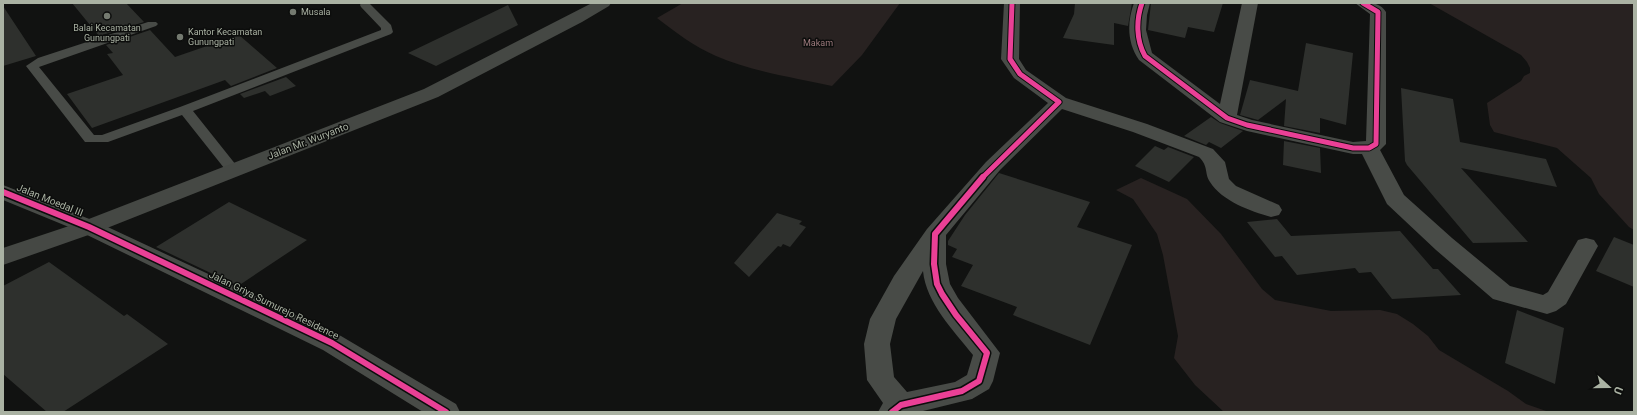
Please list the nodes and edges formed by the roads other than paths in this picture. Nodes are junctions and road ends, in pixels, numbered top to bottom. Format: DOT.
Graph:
graph roads {
  1 [pos="603,3"];
  2 [pos="1012,3"];
  3 [pos="1142,3"];
  4 [pos="1250,3"];
  5 [pos="1363,3"];
  6 [pos="365,5"];
  7 [pos="152,24"];
  8 [pos="1059,102"];
  9 [pos="185,110"];
  10 [pos="1227,118"];
  11 [pos="1369,148"];
  12 [pos="233,170"];
  13 [pos="3,192"];
  14 [pos="1271,210"];
  15 [pos="89,227"];
  16 [pos="935,234"];
  17 [pos="1586,246"];
  18 [pos="3,257"];
  19 [pos="896,408"];
  20 [pos="446,412"];
  1 -- 12 [label="main road, Jalan Mr. Wuryanto"];
  2 -- 8 [label="street"];
  3 -- 10 [label="street"];
  4 -- 10 [label="street"];
  5 -- 11 [label="street"];
  6 -- 9 [label="lane"];
  7 -- 9 [label="lane"];
  8 -- 14 [label="street"];
  8 -- 16 [label="street"];
  9 -- 12 [label="lane"];
  10 -- 11 [label="street"];
  11 -- 17 [label="street"];
  12 -- 15 [label="main road, Jalan Mr. Wuryanto"];
  13 -- 15 [label="street, Jalan Moedal III"];
  15 -- 18 [label="main road, Jalan Mr. Wuryanto"];
  15 -- 20 [label="street, Jalan Griya Sumurejo Residence"];
  16 -- 19 [label="street"];
  16 -- 19 [label="street"];
}
